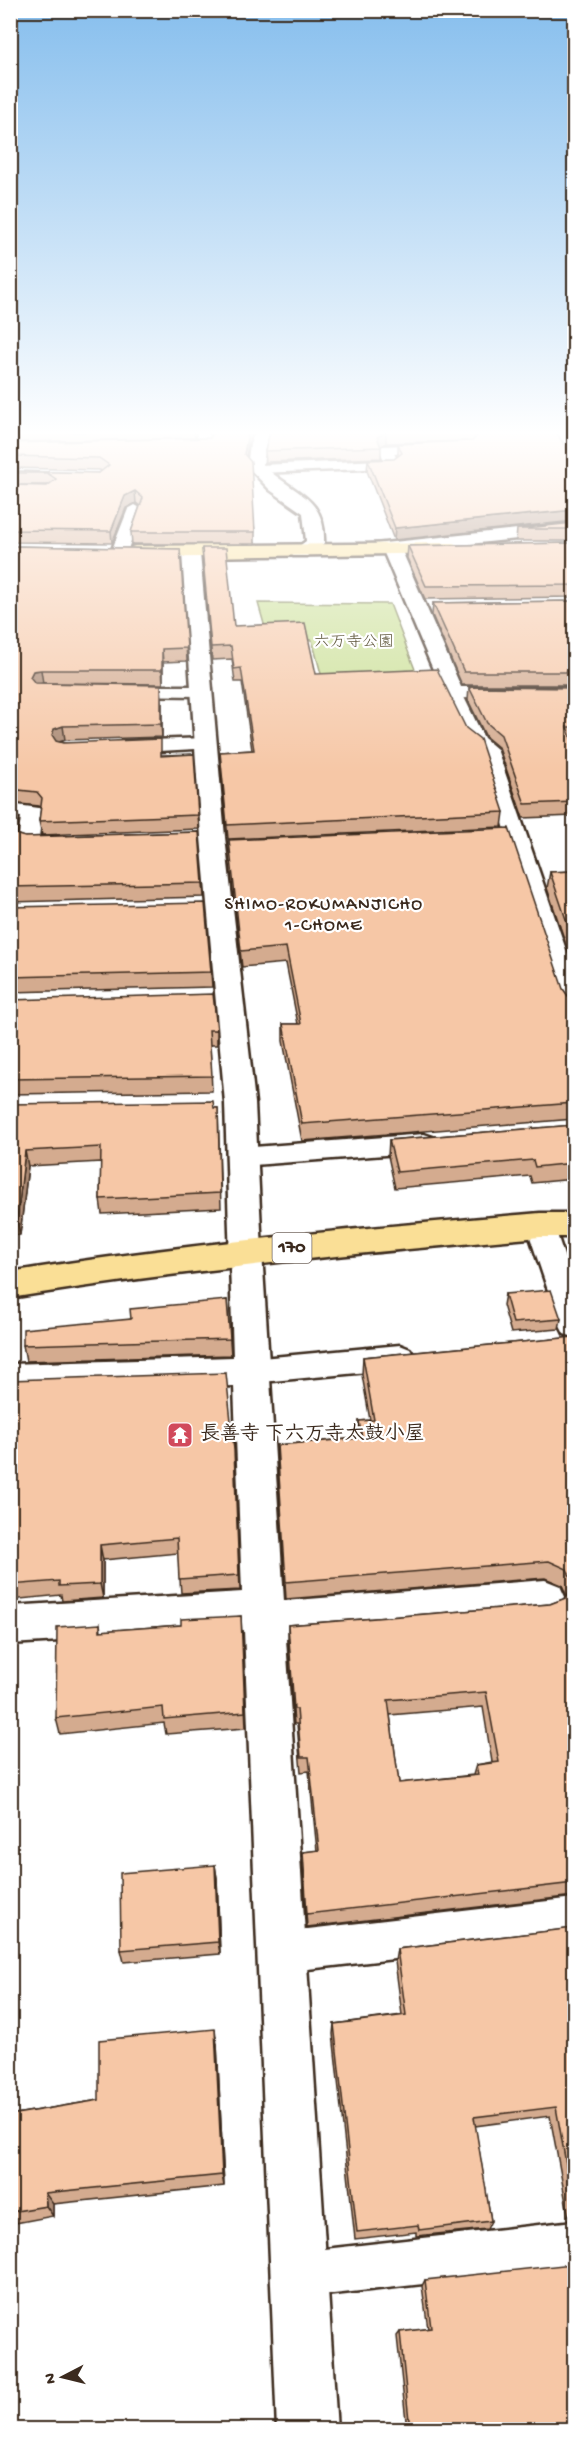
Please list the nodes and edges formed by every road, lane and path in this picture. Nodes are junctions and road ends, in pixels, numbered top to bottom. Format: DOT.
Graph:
graph roads {
  1 [pos="121,546"];
  2 [pos="310,546"];
  3 [pos="394,546"];
  4 [pos="552,548"];
  5 [pos="392,550"];
  6 [pos="355,551"];
  7 [pos="98,552"];
  8 [pos="119,552"];
  9 [pos="300,552"];
  10 [pos="191,553"];
  11 [pos="416,607"];
  12 [pos="439,607"];
  13 [pos="111,690"];
  14 [pos="201,691"];
  15 [pos="453,693"];
  16 [pos="574,693"];
  17 [pos="206,744"];
  18 [pos="100,747"];
  19 [pos="10,810"];
  20 [pos="517,835"];
  21 [pos="493,836"];
  22 [pos="74,841"];
  23 [pos="574,1005"];
  24 [pos="444,1141"];
  25 [pos="242,1157"];
  26 [pos="540,1225"];
  27 [pos="574,1225"];
  28 [pos="244,1252"];
  29 [pos="10,1285"];
  30 [pos="567,1337"];
  31 [pos="424,1355"];
  32 [pos="251,1371"];
  33 [pos="10,1379"];
  34 [pos="546,1599"];
  35 [pos="264,1616"];
  36 [pos="10,1625"];
  37 [pos="574,1918"];
  38 [pos="282,1952"];
  39 [pos="574,2244"];
  40 [pos="298,2275"];
  41 [pos="307,2430"];
  1 -- 8 [label="lane"];
  2 -- 9 [label="street"];
  3 -- 6 [label="street"];
  4 -- 5 [label="highway"];
  5 -- 6 [label="highway"];
  5 -- 11 [label="street"];
  6 -- 9 [label="highway"];
  7 -- 8 [label="highway"];
  8 -- 10 [label="highway"];
  9 -- 10 [label="highway"];
  10 -- 14 [label="street"];
  11 -- 12 [label="street"];
  11 -- 15 [label="street"];
  13 -- 14 [label="lane"];
  14 -- 17 [label="street"];
  15 -- 16 [label="street"];
  15 -- 20 [label="lane"];
  17 -- 18 [label="lane"];
  17 -- 25 [label="street"];
  19 -- 22 [label="lane"];
  20 -- 21 [label="lane"];
  20 -- 23 [label="lane"];
  24 -- 25 [label="lane"];
  25 -- 28 [label="street"];
  26 -- 27 [label="highway, 170"];
  26 -- 28 [label="highway, 170"];
  26 -- 30 [label="lane"];
  28 -- 29 [label="highway, 170"];
  28 -- 32 [label="street"];
  31 -- 32 [label="lane"];
  32 -- 33 [label="street"];
  32 -- 35 [label="street"];
  34 -- 35 [label="street"];
  35 -- 36 [label="street"];
  35 -- 38 [label="street"];
  37 -- 38 [label="lane"];
  38 -- 40 [label="street"];
  39 -- 40 [label="lane"];
  40 -- 41 [label="street"];
}
